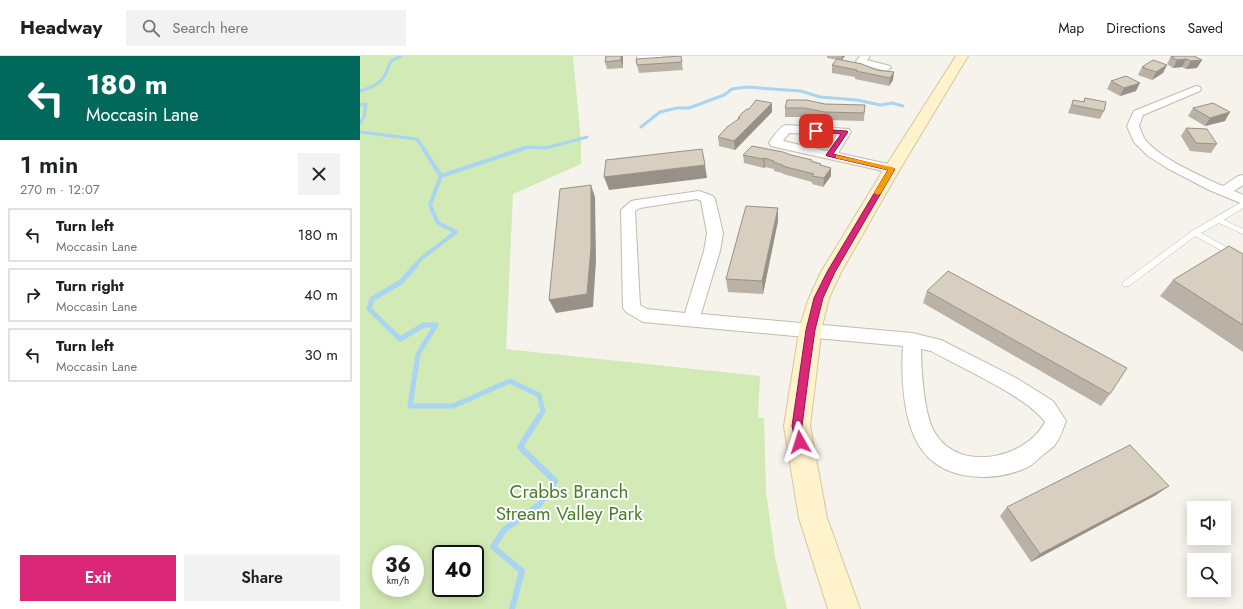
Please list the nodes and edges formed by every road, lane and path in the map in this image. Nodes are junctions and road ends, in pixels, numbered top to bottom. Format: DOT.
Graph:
graph roads {
  1 [pos="642,56"];
  2 [pos="659,56"];
  3 [pos="865,56"];
  4 [pos="962,56"];
  5 [pos="886,68"];
  6 [pos="1196,89"];
  7 [pos="830,155"];
  8 [pos="892,169"];
  9 [pos="1243,179"];
  10 [pos="1224,191"];
  11 [pos="1243,200"];
  12 [pos="1243,205"];
  13 [pos="1219,220"];
  14 [pos="1243,232"];
  15 [pos="1195,233"];
  16 [pos="1243,259"];
  17 [pos="1126,284"];
  18 [pos="691,320"];
  19 [pos="810,330"];
  20 [pos="912,340"];
  21 [pos="844,609"];
  1 -- 2 [label="street"];
  3 -- 5 [label="street"];
  4 -- 8 [label="street"];
  6 -- 10 [label="street"];
  7 -- 7 [label="street"];
  7 -- 8 [label="street"];
  8 -- 19 [label="street"];
  9 -- 10 [label="street"];
  10 -- 11 [label="street"];
  12 -- 13 [label="lane"];
  13 -- 14 [label="lane"];
  13 -- 15 [label="lane"];
  15 -- 16 [label="lane"];
  15 -- 17 [label="lane"];
  18 -- 18 [label="street"];
  18 -- 19 [label="street"];
  19 -- 20 [label="street"];
  19 -- 21 [label="street"];
  20 -- 20 [label="street"];
}
